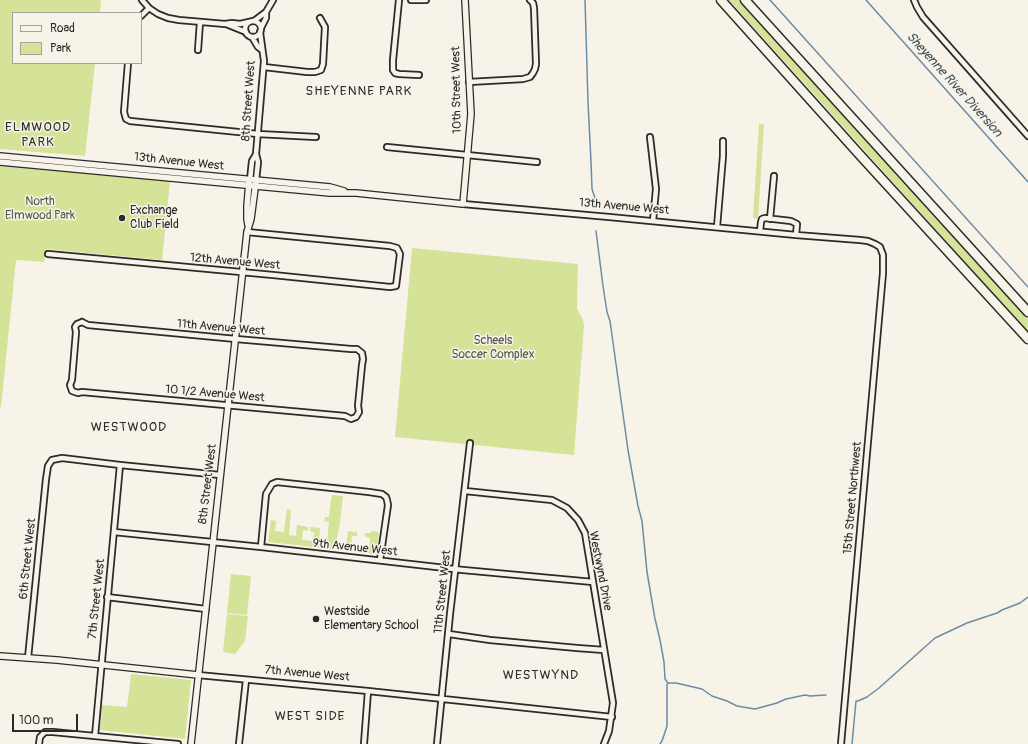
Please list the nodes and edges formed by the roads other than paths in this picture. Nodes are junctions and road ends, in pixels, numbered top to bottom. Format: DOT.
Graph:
graph roads {
  1 [pos="142,0"];
  2 [pos="273,0"];
  3 [pos="398,0"];
  4 [pos="411,0"];
  5 [pos="426,0"];
  6 [pos="465,0"];
  7 [pos="530,0"];
  8 [pos="720,0"];
  9 [pos="745,0"];
  10 [pos="914,0"];
  11 [pos="149,8"];
  12 [pos="266,12"];
  13 [pos="142,15"];
  14 [pos="320,18"];
  15 [pos="252,21"];
  16 [pos="200,22"];
  17 [pos="225,24"];
  18 [pos="261,30"];
  19 [pos="246,32"];
  20 [pos="252,37"];
  21 [pos="198,50"];
  22 [pos="262,50"];
  23 [pos="128,64"];
  24 [pos="264,67"];
  25 [pos="419,75"];
  26 [pos="469,82"];
  27 [pos="258,134"];
  28 [pos="1028,136"];
  29 [pos="316,137"];
  30 [pos="650,138"];
  31 [pos="722,141"];
  32 [pos="387,147"];
  33 [pos="467,155"];
  34 [pos="0,156"];
  35 [pos="0,162"];
  36 [pos="537,162"];
  37 [pos="774,176"];
  38 [pos="253,183"];
  39 [pos="463,204"];
  40 [pos="770,219"];
  41 [pos="653,221"];
  42 [pos="717,227"];
  43 [pos="248,229"];
  44 [pos="760,231"];
  45 [pos="796,235"];
  46 [pos="48,254"];
  47 [pos="884,255"];
  48 [pos="243,272"];
  49 [pos="1028,312"];
  50 [pos="236,339"];
  51 [pos="1028,339"];
  52 [pos="72,391"];
  53 [pos="229,406"];
  54 [pos="356,417"];
  55 [pos="470,442"];
  56 [pos="120,465"];
  57 [pos="220,475"];
  58 [pos="465,491"];
  59 [pos="114,532"];
  60 [pos="213,542"];
  61 [pos="261,547"];
  62 [pos="380,560"];
  63 [pos="456,569"];
  64 [pos="593,582"];
  65 [pos="107,597"];
  66 [pos="206,609"];
  67 [pos="449,634"];
  68 [pos="604,650"];
  69 [pos="0,656"];
  70 [pos="28,658"];
  71 [pos="101,665"];
  72 [pos="198,675"];
  73 [pos="246,680"];
  74 [pos="368,691"];
  75 [pos="442,699"];
  76 [pos="612,717"];
  77 [pos="94,736"];
  78 [pos="39,744"];
  79 [pos="178,744"];
  80 [pos="191,744"];
  81 [pos="239,744"];
  82 [pos="364,744"];
  83 [pos="437,744"];
  84 [pos="604,744"];
  85 [pos="841,744"];
  1 -- 11 [label="street"];
  2 -- 12 [label="street"];
  3 -- 25 [label="street"];
  4 -- 5 [label="street"];
  6 -- 26 [label="street, 10th Street West"];
  7 -- 26 [label="street"];
  8 -- 51 [label="highway"];
  9 -- 49 [label="highway"];
  10 -- 28 [label="street"];
  11 -- 13 [label="street"];
  11 -- 16 [label="street"];
  12 -- 15 [label="street"];
  12 -- 18 [label="street"];
  14 -- 24 [label="street"];
  15 -- 17 [label="street"];
  15 -- 18 [label="street"];
  15 -- 19 [label="street"];
  16 -- 17 [label="street"];
  16 -- 21 [label="street"];
  17 -- 19 [label="street"];
  18 -- 20 [label="street"];
  18 -- 22 [label="street, 8th Street West"];
  19 -- 20 [label="street"];
  20 -- 22 [label="street, 8th Street West"];
  22 -- 24 [label="street, 8th Street West"];
  23 -- 27 [label="street"];
  24 -- 27 [label="street, 8th Street West"];
  26 -- 33 [label="street, 10th Street West"];
  27 -- 29 [label="street"];
  27 -- 38 [label="street, 8th Street West"];
  30 -- 41 [label="street"];
  31 -- 42 [label="street"];
  32 -- 33 [label="street"];
  33 -- 36 [label="street"];
  33 -- 39 [label="street, 10th Street West"];
  34 -- 38 [label="street, 13th Avenue West"];
  35 -- 38 [label="street, 13th Avenue West"];
  37 -- 40 [label="street"];
  38 -- 39 [label="street, 13th Avenue West"];
  38 -- 43 [label="street, 8th Street West"];
  39 -- 41 [label="street, 13th Avenue West"];
  40 -- 44 [label="street"];
  40 -- 45 [label="street"];
  41 -- 42 [label="street, 13th Avenue West"];
  42 -- 44 [label="street, 13th Avenue West"];
  43 -- 48 [label="street, 8th Street West"];
  43 -- 48 [label="street, 12th Avenue West"];
  44 -- 45 [label="street, 13th Avenue West"];
  45 -- 47 [label="street, 13th Avenue West"];
  46 -- 48 [label="street, 12th Avenue West"];
  47 -- 85 [label="street, 15th Street Northwest"];
  48 -- 50 [label="street, 8th Street West"];
  50 -- 52 [label="street, 11th Avenue West"];
  50 -- 53 [label="street, 8th Street West"];
  50 -- 54 [label="street, 11th Avenue West"];
  52 -- 53 [label="street, 10 1/2 Avenue West"];
  53 -- 54 [label="street, 10 1/2 Avenue West"];
  53 -- 57 [label="street, 8th Street West"];
  55 -- 58 [label="street, 11th Street West"];
  56 -- 57 [label="street"];
  56 -- 59 [label="street, 7th Street West"];
  56 -- 70 [label="street, 6th Street West"];
  57 -- 60 [label="street, 8th Street West"];
  58 -- 63 [label="street, 11th Street West"];
  58 -- 64 [label="street, Westwynd Drive"];
  59 -- 60 [label="street, 9th Avenue West"];
  59 -- 65 [label="street, 7th Street West"];
  60 -- 61 [label="street, 9th Avenue West"];
  60 -- 66 [label="street, 8th Street West"];
  61 -- 62 [label="street, 9th Avenue West"];
  61 -- 62 [label="street"];
  62 -- 63 [label="street, 9th Avenue West"];
  63 -- 64 [label="street, 9th Avenue West"];
  63 -- 67 [label="street, 11th Street West"];
  64 -- 68 [label="street, Westwynd Drive"];
  65 -- 66 [label="street"];
  65 -- 71 [label="street, 7th Street West"];
  66 -- 72 [label="street, 8th Street West"];
  67 -- 68 [label="street"];
  67 -- 75 [label="street, 11th Street West"];
  68 -- 76 [label="street, Westwynd Drive"];
  69 -- 70 [label="street, 7th Avenue West"];
  70 -- 71 [label="street, 7th Avenue West"];
  71 -- 72 [label="street, 7th Avenue West"];
  71 -- 77 [label="street, 7th Street West"];
  72 -- 73 [label="street, 7th Avenue West"];
  72 -- 80 [label="street, 8th Street West"];
  73 -- 74 [label="street, 7th Avenue West"];
  73 -- 81 [label="street"];
  74 -- 75 [label="street, 7th Avenue West"];
  74 -- 82 [label="street"];
  75 -- 76 [label="street, 7th Avenue West"];
  75 -- 83 [label="street, 11th Street West"];
  76 -- 84 [label="street, Westwynd Drive"];
  77 -- 78 [label="street"];
  77 -- 79 [label="street"];
}
